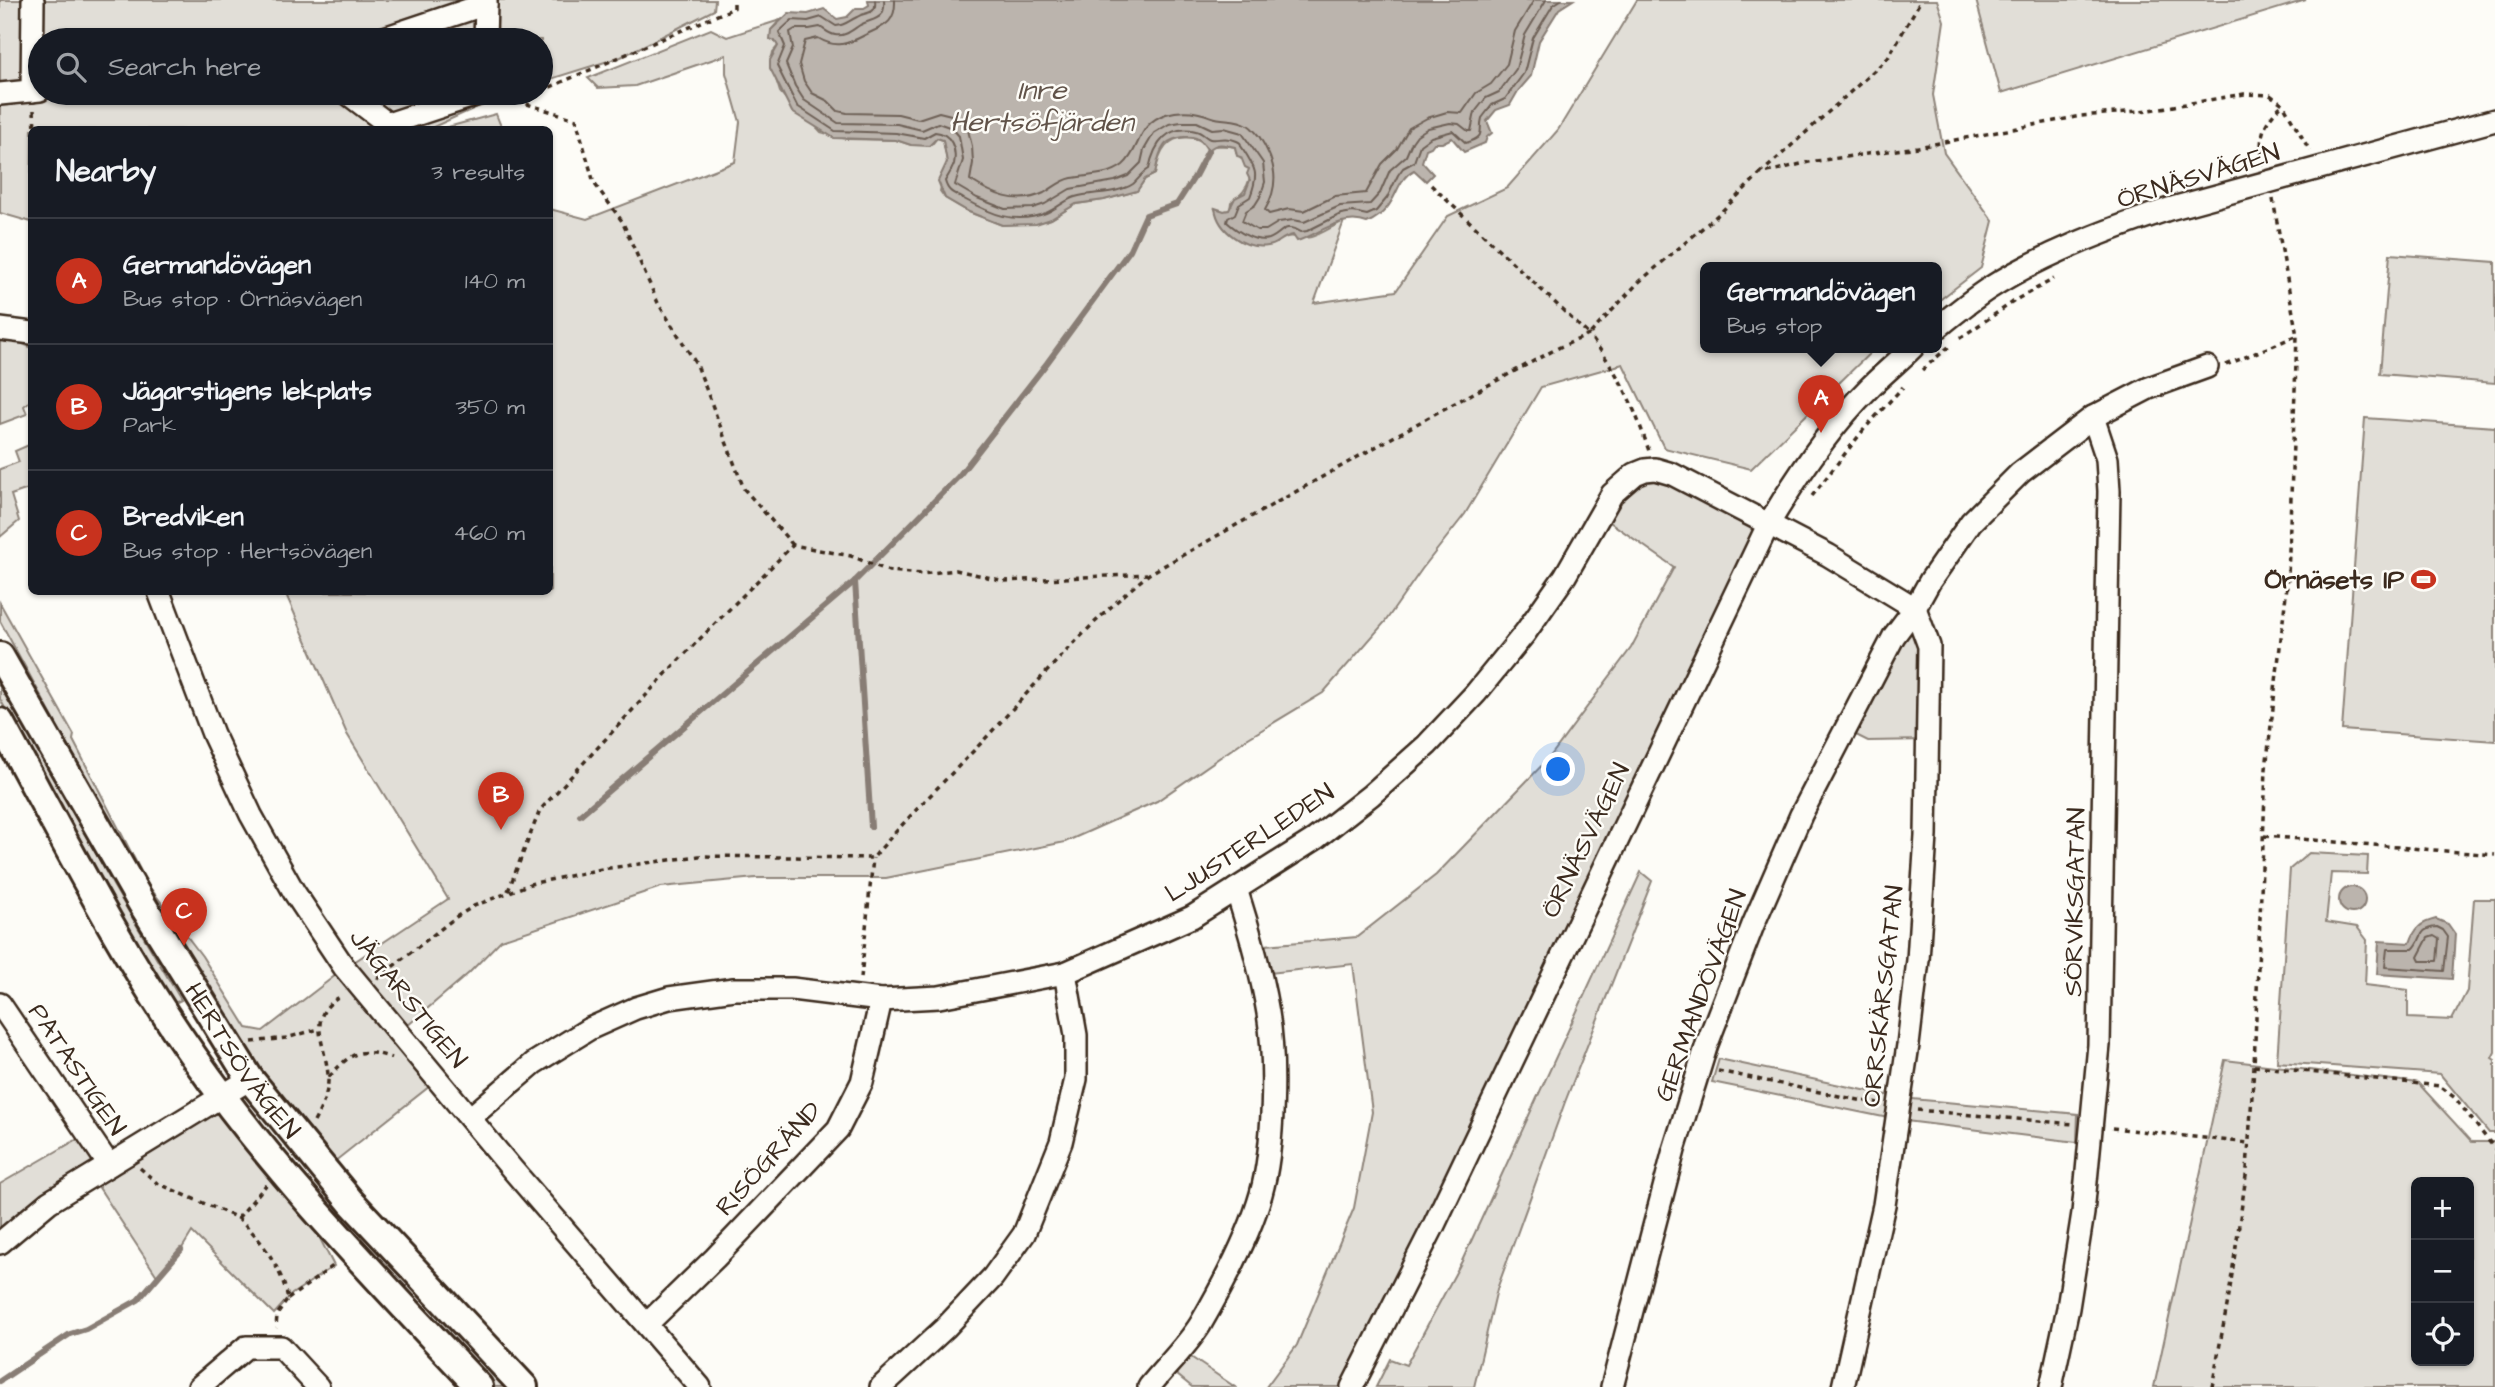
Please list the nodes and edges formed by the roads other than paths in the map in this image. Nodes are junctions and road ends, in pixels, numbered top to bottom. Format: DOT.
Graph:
graph roads {
  1 [pos="33,0"];
  2 [pos="486,2"];
  3 [pos="34,28"];
  4 [pos="412,28"];
  5 [pos="485,28"];
  6 [pos="28,92"];
  7 [pos="0,94"];
  8 [pos="362,105"];
  9 [pos="446,105"];
  10 [pos="2495,120"];
  11 [pos="1942,324"];
  12 [pos="0,329"];
  13 [pos="28,332"];
  14 [pos="1906,353"];
  15 [pos="2207,367"];
  16 [pos="2094,417"];
  17 [pos="1768,525"];
  18 [pos="160,595"];
  19 [pos="1915,608"];
  20 [pos="0,656"];
  21 [pos="0,722"];
  22 [pos="1236,889"];
  23 [pos="1065,972"];
  24 [pos="881,1000"];
  25 [pos="0,1004"];
  26 [pos="250,1079"];
  27 [pos="224,1096"];
  28 [pos="470,1118"];
  29 [pos="109,1165"];
  30 [pos="0,1243"];
  31 [pos="647,1324"];
  32 [pos="199,1387"];
  33 [pos="318,1387"];
  34 [pos="479,1387"];
  35 [pos="524,1387"];
  36 [pos="700,1387"];
  37 [pos="881,1387"];
  38 [pos="1149,1387"];
  39 [pos="1352,1387"];
  40 [pos="1612,1387"];
  41 [pos="1843,1387"];
  42 [pos="2051,1387"];
  1 -- 3 [label="street"];
  2 -- 4 [label="street"];
  2 -- 5 [label="street"];
  6 -- 7 [label="street"];
  8 -- 9 [label="street"];
  10 -- 11 [label="street, ÖRNÄSVÄGEN"];
  12 -- 13 [label="street"];
  14 -- 17 [label="street, ÖRNÄSVÄGEN"];
  15 -- 16 [label="street, GERMANDÖVÄGEN"];
  16 -- 19 [label="street, GERMANDÖVÄGEN"];
  16 -- 42 [label="street, SÖRVIKSGATAN"];
  17 -- 19 [label="street"];
  17 -- 22 [label="street, LJUSTERLEDEN"];
  17 -- 39 [label="street, ÖRNÄSVÄGEN"];
  18 -- 28 [label="street, JÄGARSTIGEN"];
  19 -- 40 [label="street, GERMANDÖVÄGEN"];
  19 -- 41 [label="street, ORRSKÄRSGATAN"];
  20 -- 26 [label="main road, HERTSÖVÄGEN"];
  21 -- 27 [label="main road, HERTSÖVÄGEN"];
  22 -- 23 [label="street, LJUSTERLEDEN"];
  22 -- 38 [label="street"];
  23 -- 24 [label="street, LJUSTERLEDEN"];
  23 -- 37 [label="street"];
  24 -- 28 [label="street, LJUSTERLEDEN"];
  24 -- 31 [label="street, RISÖGRÄND"];
  25 -- 29 [label="street, PATASTIGEN"];
  26 -- 27 [label="street"];
  26 -- 35 [label="main road, HERTSÖVÄGEN"];
  27 -- 29 [label="street"];
  27 -- 34 [label="main road, HERTSÖVÄGEN"];
  28 -- 31 [label="street, JÄGARSTIGEN"];
  29 -- 30 [label="street"];
  31 -- 36 [label="street, JÄGARSTIGEN"];
  32 -- 33 [label="street"];
}
